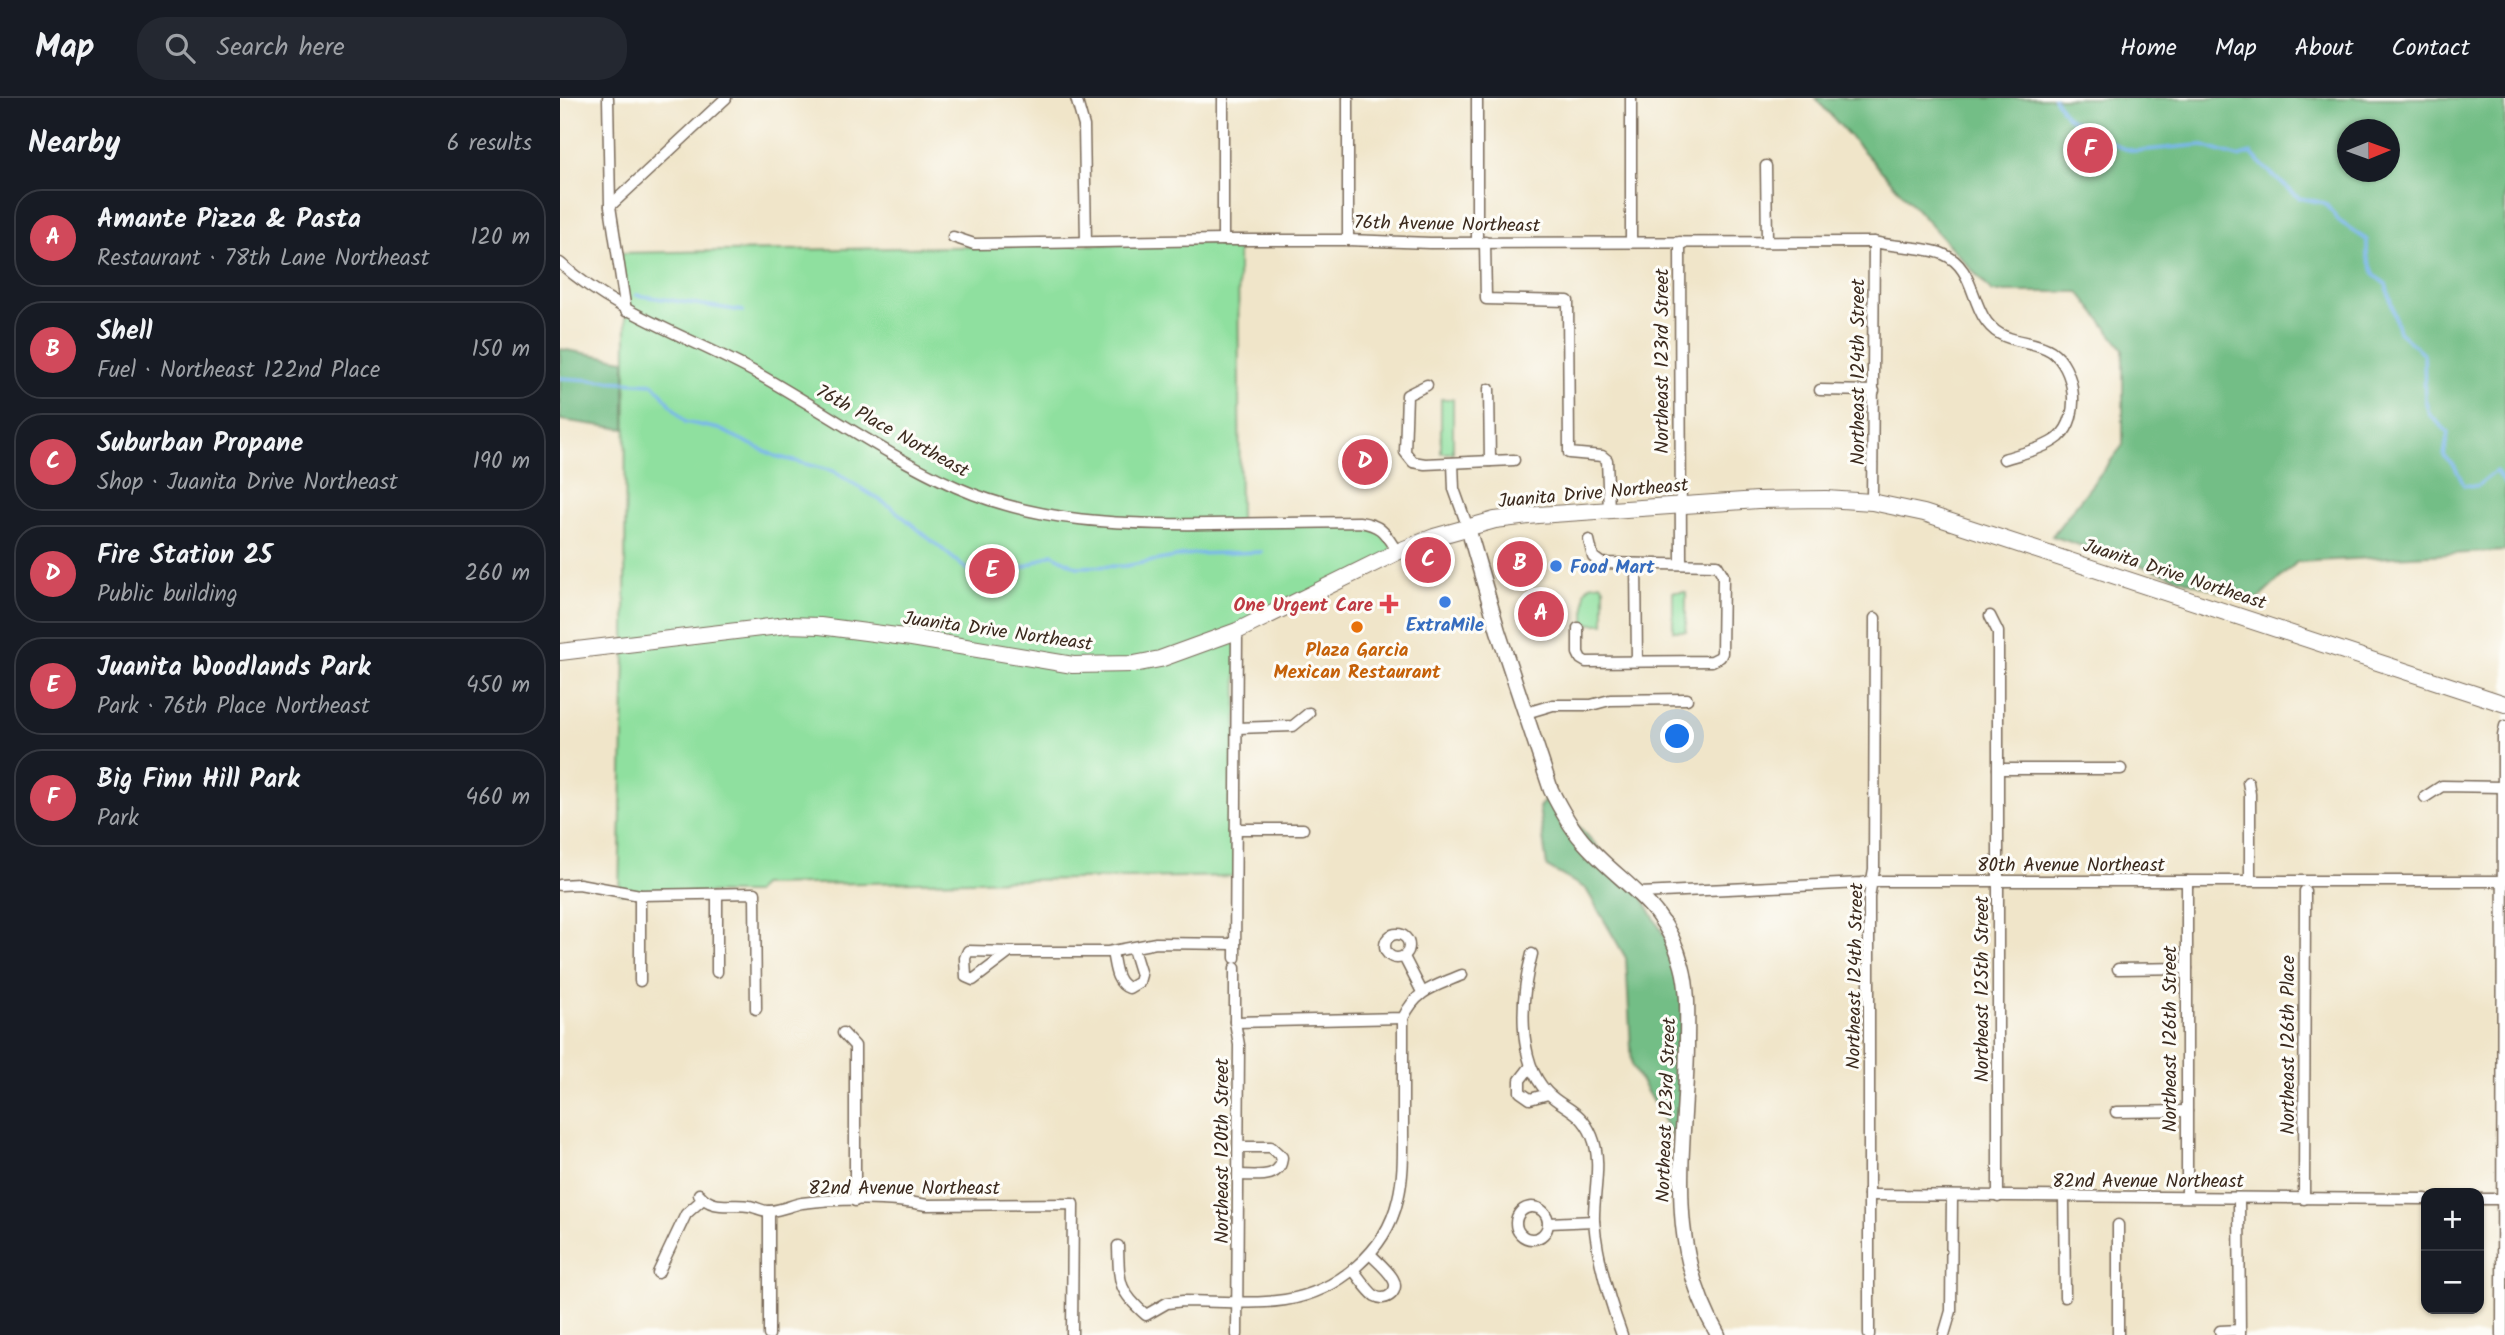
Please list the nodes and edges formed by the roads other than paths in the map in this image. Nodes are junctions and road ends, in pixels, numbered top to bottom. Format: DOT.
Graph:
graph roads {
  1 [pos="608,98"];
  2 [pos="726,98"];
  3 [pos="1076,98"];
  4 [pos="1223,98"];
  5 [pos="1348,98"];
  6 [pos="1477,98"];
  7 [pos="1631,98"];
  8 [pos="1766,166"];
  9 [pos="610,206"];
  10 [pos="953,237"];
  11 [pos="1223,240"];
  12 [pos="1348,240"];
  13 [pos="1767,241"];
  14 [pos="1086,242"];
  15 [pos="1481,242"];
  16 [pos="1632,242"];
  17 [pos="1680,242"];
  18 [pos="1874,242"];
  19 [pos="560,263"];
  20 [pos="626,311"];
  21 [pos="1427,385"];
  22 [pos="1489,389"];
  23 [pos="1820,390"];
  24 [pos="1874,391"];
  25 [pos="2004,459"];
  26 [pos="1514,460"];
  27 [pos="1490,461"];
  28 [pos="1453,463"];
  29 [pos="1872,502"];
  30 [pos="1681,506"];
  31 [pos="1609,511"];
  32 [pos="1468,528"];
  33 [pos="1589,540"];
  34 [pos="1397,552"];
  35 [pos="1681,563"];
  36 [pos="1636,564"];
  37 [pos="1990,616"];
  38 [pos="1875,618"];
  39 [pos="1578,628"];
  40 [pos="1237,631"];
  41 [pos="560,652"];
  42 [pos="1637,661"];
  43 [pos="1687,699"];
  44 [pos="2505,704"];
  45 [pos="1309,713"];
  46 [pos="1526,713"];
  47 [pos="2505,726"];
  48 [pos="1237,729"];
  49 [pos="1998,769"];
  50 [pos="2121,769"];
  51 [pos="2248,782"];
  52 [pos="2502,787"];
  53 [pos="2425,797"];
  54 [pos="2504,805"];
  55 [pos="1236,829"];
  56 [pos="1303,829"];
  57 [pos="2250,880"];
  58 [pos="1872,881"];
  59 [pos="2187,881"];
  60 [pos="2503,881"];
  61 [pos="1998,882"];
  62 [pos="560,885"];
  63 [pos="2305,891"];
  64 [pos="1640,893"];
  65 [pos="717,894"];
  66 [pos="640,895"];
  67 [pos="1235,944"];
  68 [pos="1133,948"];
  69 [pos="1010,951"];
  70 [pos="1112,952"];
  71 [pos="1532,954"];
  72 [pos="1404,957"];
  73 [pos="2187,968"];
  74 [pos="2118,969"];
  75 [pos="718,972"];
  76 [pos="1462,975"];
  77 [pos="640,981"];
  78 [pos="1422,992"];
  79 [pos="756,1009"];
  80 [pos="1403,1018"];
  81 [pos="1235,1022"];
  82 [pos="843,1033"];
  83 [pos="2504,1040"];
  84 [pos="1530,1067"];
  85 [pos="1548,1094"];
  86 [pos="2187,1111"];
  87 [pos="2116,1112"];
  88 [pos="1239,1147"];
  89 [pos="1239,1175"];
  90 [pos="1869,1195"];
  91 [pos="1952,1196"];
  92 [pos="2064,1196"];
  93 [pos="2187,1196"];
  94 [pos="1998,1197"];
  95 [pos="2239,1198"];
  96 [pos="2304,1199"];
  97 [pos="2421,1199"];
  98 [pos="2484,1199"];
  99 [pos="2504,1199"];
  100 [pos="855,1201"];
  101 [pos="769,1211"];
  102 [pos="1594,1221"];
  103 [pos="1549,1223"];
  104 [pos="2118,1225"];
  105 [pos="1118,1246"];
  106 [pos="1366,1258"];
  107 [pos="1353,1270"];
  108 [pos="658,1273"];
  109 [pos="2064,1297"];
  110 [pos="1237,1301"];
  111 [pos="2220,1331"];
  112 [pos="2240,1333"];
  113 [pos="769,1335"];
  114 [pos="1072,1335"];
  115 [pos="1237,1335"];
  116 [pos="1622,1335"];
  117 [pos="1718,1335"];
  118 [pos="1869,1335"];
  119 [pos="1944,1335"];
  120 [pos="2118,1335"];
  121 [pos="2502,1335"];
  1 -- 9 [label="street"];
  2 -- 9 [label="street"];
  3 -- 14 [label="street"];
  4 -- 11 [label="street"];
  5 -- 12 [label="street"];
  6 -- 15 [label="street"];
  7 -- 16 [label="street"];
  8 -- 13 [label="street"];
  9 -- 20 [label="street"];
  10 -- 14 [label="street, 76th Avenue Northeast"];
  11 -- 12 [label="street, 76th Avenue Northeast"];
  11 -- 14 [label="street, 76th Avenue Northeast"];
  12 -- 15 [label="street, 76th Avenue Northeast"];
  13 -- 17 [label="street, 76th Avenue Northeast"];
  13 -- 18 [label="street, 76th Avenue Northeast"];
  15 -- 16 [label="street, 76th Avenue Northeast"];
  15 -- 31 [label="street"];
  16 -- 17 [label="street, 76th Avenue Northeast"];
  17 -- 30 [label="street, Northeast 123rd Street"];
  18 -- 24 [label="street, Northeast 124th Street"];
  18 -- 25 [label="street, 76th Avenue Northeast"];
  19 -- 20 [label="street, 76th Place Northeast"];
  20 -- 34 [label="street, 76th Place Northeast"];
  21 -- 28 [label="street"];
  22 -- 27 [label="street"];
  23 -- 24 [label="street"];
  24 -- 29 [label="street, Northeast 124th Street"];
  26 -- 27 [label="street"];
  27 -- 28 [label="street"];
  28 -- 32 [label="street"];
  29 -- 30 [label="main road, Juanita Drive Northeast"];
  29 -- 44 [label="main road, Juanita Drive Northeast"];
  30 -- 31 [label="main road, Juanita Drive Northeast"];
  30 -- 35 [label="street, Northeast 123rd Street"];
  31 -- 32 [label="main road, Juanita Drive Northeast"];
  32 -- 34 [label="main road, Juanita Drive Northeast"];
  32 -- 46 [label="street, Northeast 123rd Street"];
  33 -- 36 [label="street"];
  34 -- 40 [label="main road, Juanita Drive Northeast"];
  35 -- 36 [label="street"];
  35 -- 42 [label="street"];
  36 -- 42 [label="street"];
  37 -- 49 [label="street, Northeast 125th Street"];
  38 -- 58 [label="street, Northeast 124th Street"];
  39 -- 42 [label="street"];
  40 -- 41 [label="main road, Juanita Drive Northeast"];
  40 -- 48 [label="street, Northeast 120th Street"];
  43 -- 46 [label="street"];
  45 -- 48 [label="street"];
  46 -- 64 [label="street, Northeast 123rd Street"];
  47 -- 52 [label="street"];
  48 -- 55 [label="street, Northeast 120th Street"];
  49 -- 50 [label="street"];
  49 -- 61 [label="street, Northeast 125th Street"];
  51 -- 57 [label="street"];
  52 -- 53 [label="street"];
  52 -- 54 [label="street"];
  54 -- 60 [label="street"];
  55 -- 56 [label="street"];
  55 -- 67 [label="street, Northeast 120th Street"];
  57 -- 59 [label="street, 80th Avenue Northeast"];
  57 -- 60 [label="street, 80th Avenue Northeast"];
  58 -- 61 [label="street, 80th Avenue Northeast"];
  58 -- 64 [label="street, 80th Avenue Northeast"];
  58 -- 90 [label="street, Northeast 124th Street"];
  59 -- 61 [label="street, 80th Avenue Northeast"];
  59 -- 73 [label="street, Northeast 126th Street"];
  60 -- 83 [label="street"];
  61 -- 94 [label="street, Northeast 125th Street"];
  62 -- 66 [label="street"];
  63 -- 96 [label="street, Northeast 126th Place"];
  64 -- 117 [label="street, Northeast 123rd Street"];
  65 -- 66 [label="street"];
  65 -- 75 [label="street"];
  65 -- 79 [label="street"];
  66 -- 77 [label="street"];
  67 -- 68 [label="street"];
  67 -- 81 [label="street, Northeast 120th Street"];
  68 -- 70 [label="street"];
  68 -- 70 [label="street"];
  69 -- 70 [label="street"];
  71 -- 84 [label="street"];
  72 -- 78 [label="street"];
  73 -- 74 [label="street"];
  73 -- 86 [label="street, Northeast 126th Street"];
  76 -- 78 [label="street"];
  78 -- 80 [label="street"];
  80 -- 81 [label="street"];
  80 -- 106 [label="street"];
  81 -- 88 [label="street, Northeast 120th Street"];
  82 -- 100 [label="street"];
  83 -- 99 [label="street"];
  84 -- 85 [label="street"];
  84 -- 85 [label="street"];
  85 -- 102 [label="street"];
  86 -- 87 [label="street"];
  86 -- 93 [label="street, Northeast 126th Street"];
  88 -- 89 [label="street, Northeast 120th Street"];
  88 -- 89 [label="street"];
  89 -- 110 [label="street, Northeast 120th Street"];
  90 -- 91 [label="street, 82nd Avenue Northeast"];
  90 -- 118 [label="street, Northeast 124th Street"];
  91 -- 94 [label="street, 82nd Avenue Northeast"];
  91 -- 119 [label="street"];
  92 -- 93 [label="street, 82nd Avenue Northeast"];
  92 -- 94 [label="street, 82nd Avenue Northeast"];
  92 -- 109 [label="street"];
  93 -- 95 [label="street, 82nd Avenue Northeast"];
  95 -- 96 [label="street, 82nd Avenue Northeast"];
  95 -- 112 [label="street"];
  96 -- 97 [label="street, 82nd Avenue Northeast"];
  98 -- 99 [label="street"];
  99 -- 121 [label="street"];
  100 -- 101 [label="street, 82nd Avenue Northeast"];
  100 -- 114 [label="street, 82nd Avenue Northeast"];
  101 -- 108 [label="street, 82nd Avenue Northeast"];
  101 -- 113 [label="street"];
  102 -- 103 [label="street"];
  102 -- 116 [label="street"];
  104 -- 120 [label="street"];
  105 -- 110 [label="street"];
  106 -- 107 [label="street"];
  106 -- 107 [label="street"];
  107 -- 110 [label="street"];
  110 -- 115 [label="street, Northeast 120th Street"];
  111 -- 112 [label="street"];
}
